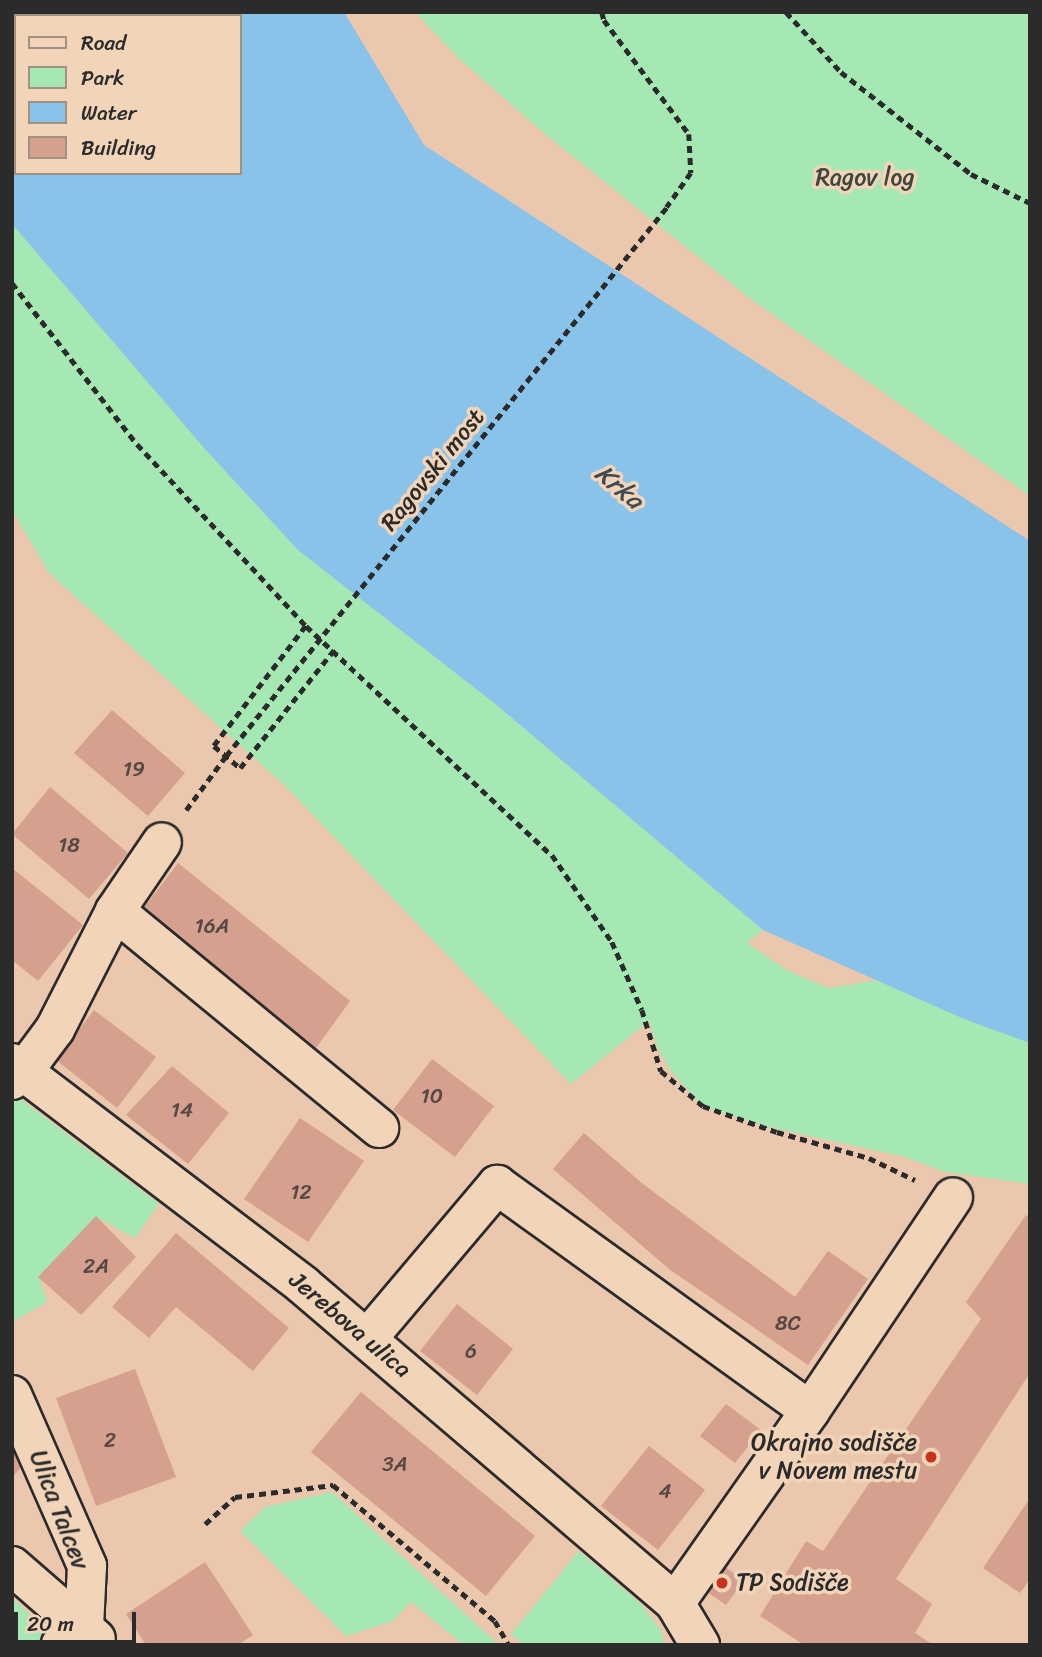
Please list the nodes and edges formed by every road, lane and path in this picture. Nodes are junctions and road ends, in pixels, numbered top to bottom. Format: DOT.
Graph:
graph roads {
  1 [pos="602,12"];
  2 [pos="786,12"];
  3 [pos="1030,203"];
  4 [pos="12,283"];
  5 [pos="306,626"];
  6 [pos="334,650"];
  7 [pos="226,756"];
  8 [pos="163,842"];
  9 [pos="115,911"];
  10 [pos="16,1071"];
  11 [pos="379,1128"];
  12 [pos="953,1197"];
  13 [pos="366,1339"];
  14 [pos="12,1395"];
  15 [pos="810,1412"];
  16 [pos="205,1524"];
  17 [pos="12,1566"];
  18 [pos="675,1603"];
  19 [pos="82,1639"];
  20 [pos="509,1645"];
  21 [pos="700,1645"];
  1 -- 7 [label="path, Ragovski most, bridge"];
  2 -- 3 [label="path"];
  4 -- 5 [label="path"];
  5 -- 6 [label="path"];
  5 -- 7 [label="path"];
  6 -- 7 [label="path"];
  6 -- 12 [label="path"];
  7 -- 8 [label="path, Ragovski most"];
  8 -- 9 [label="street"];
  9 -- 10 [label="street"];
  9 -- 11 [label="street"];
  10 -- 13 [label="street, Jerebova ulica"];
  12 -- 15 [label="street"];
  13 -- 15 [label="street"];
  13 -- 18 [label="street, Jerebova ulica"];
  14 -- 19 [label="street, Ulica Talcev"];
  15 -- 18 [label="street"];
  16 -- 20 [label="path"];
  17 -- 19 [label="street"];
  18 -- 21 [label="street, Jerebova ulica"];
}
